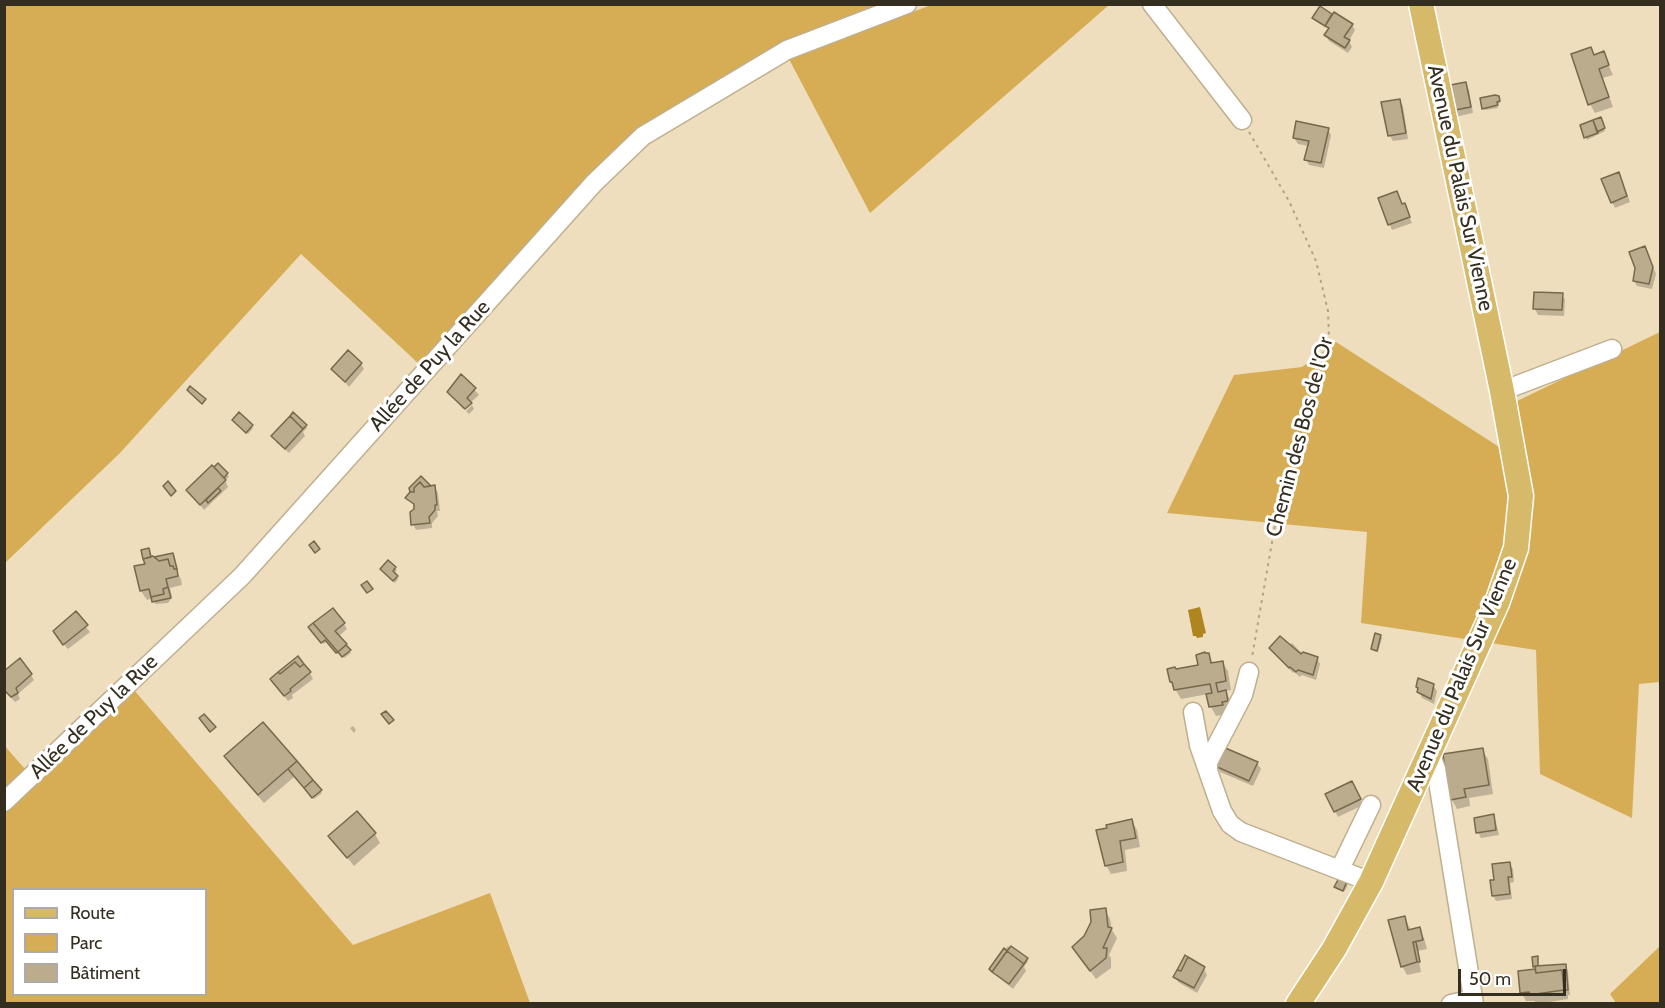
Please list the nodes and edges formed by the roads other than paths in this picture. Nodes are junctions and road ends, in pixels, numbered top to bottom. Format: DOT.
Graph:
graph roads {
  1 [pos="907,4"];
  2 [pos="1152,4"];
  3 [pos="1421,4"];
  4 [pos="1242,120"];
  5 [pos="1612,349"];
  6 [pos="1502,391"];
  7 [pos="1249,672"];
  8 [pos="1193,712"];
  9 [pos="1426,757"];
  10 [pos="1208,771"];
  11 [pos="4,802"];
  12 [pos="1371,805"];
  13 [pos="1340,869"];
  14 [pos="1371,882"];
  15 [pos="1474,1001"];
  16 [pos="1298,1004"];
  17 [pos="1451,1004"];
  1 -- 11 [label="street, Allée de Puy la Rue"];
  2 -- 4 [label="street"];
  3 -- 6 [label="main road, Avenue du Palais Sur Vienne"];
  5 -- 6 [label="street"];
  6 -- 9 [label="main road, Avenue du Palais Sur Vienne"];
  7 -- 10 [label="street"];
  8 -- 10 [label="street"];
  9 -- 14 [label="main road, Avenue du Palais Sur Vienne"];
  9 -- 15 [label="street"];
  10 -- 13 [label="street"];
  12 -- 13 [label="street"];
  13 -- 14 [label="street"];
  14 -- 16 [label="main road, Avenue du Palais Sur Vienne"];
  15 -- 17 [label="street"];
}
